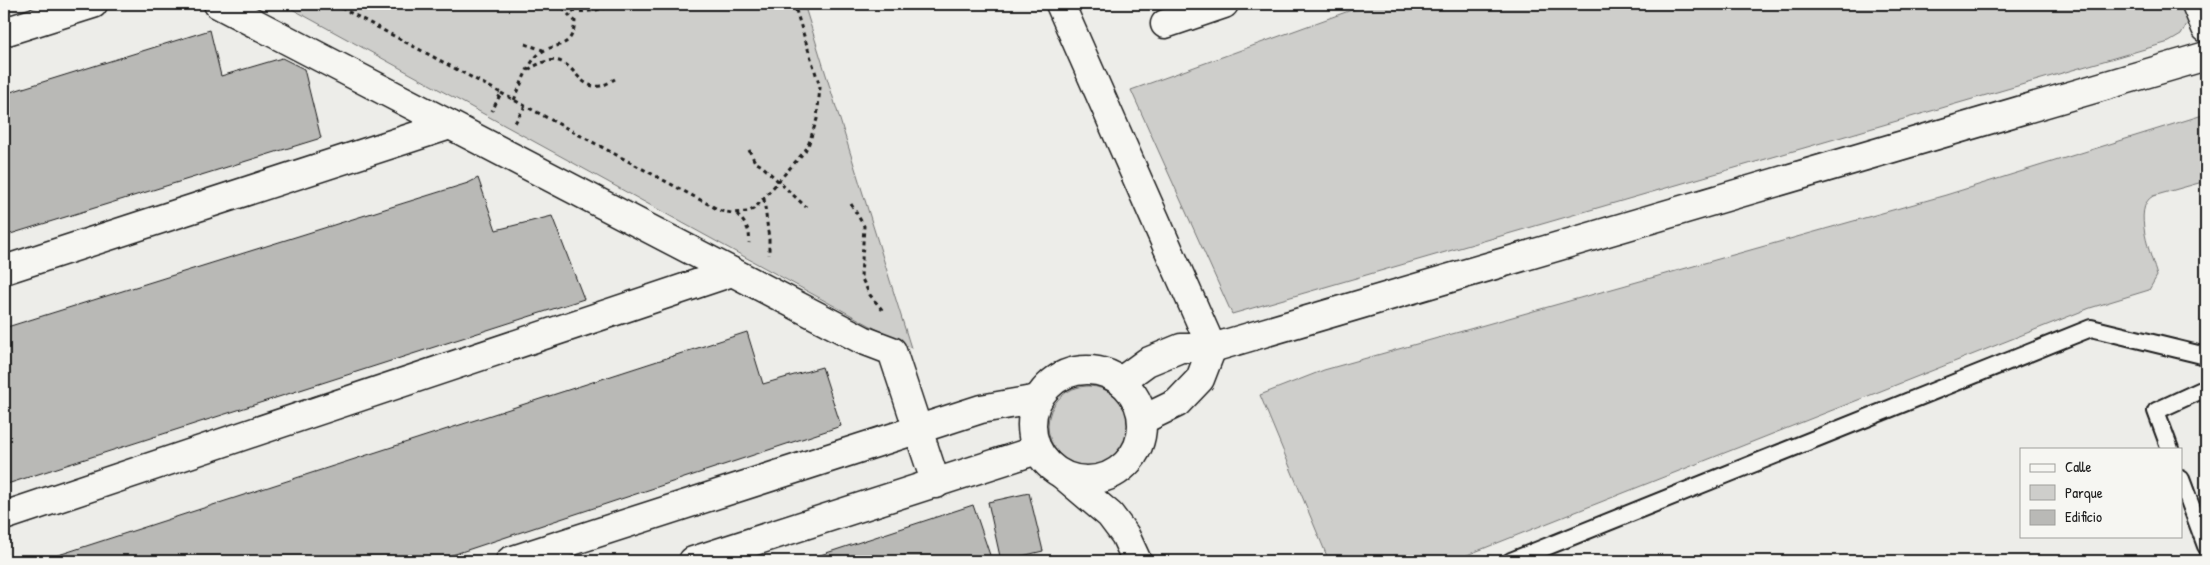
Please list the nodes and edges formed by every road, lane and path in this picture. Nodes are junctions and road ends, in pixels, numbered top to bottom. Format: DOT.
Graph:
graph roads {
  1 [pos="93,4"];
  2 [pos="218,4"];
  3 [pos="334,4"];
  4 [pos="549,4"];
  5 [pos="618,4"];
  6 [pos="794,4"];
  7 [pos="1060,4"];
  8 [pos="1224,4"];
  9 [pos="2196,4"];
  10 [pos="564,10"];
  11 [pos="1165,24"];
  12 [pos="2206,28"];
  13 [pos="4,32"];
  14 [pos="525,44"];
  15 [pos="543,50"];
  16 [pos="2206,56"];
  17 [pos="528,70"];
  18 [pos="615,80"];
  19 [pos="501,94"];
  20 [pos="514,100"];
  21 [pos="450,125"];
  22 [pos="477,138"];
  23 [pos="749,150"];
  24 [pos="778,182"];
  25 [pos="764,199"];
  26 [pos="806,207"];
  27 [pos="4,270"];
  28 [pos="732,272"];
  29 [pos="758,285"];
  30 [pos="1212,348"];
  31 [pos="2206,356"];
  32 [pos="1121,381"];
  33 [pos="2206,388"];
  34 [pos="1038,400"];
  35 [pos="1142,420"];
  36 [pos="918,429"];
  37 [pos="2170,448"];
  38 [pos="1037,450"];
  39 [pos="1059,472"];
  40 [pos="2182,482"];
  41 [pos="936,484"];
  42 [pos="4,516"];
  43 [pos="2206,546"];
  44 [pos="510,561"];
  45 [pos="693,561"];
  46 [pos="1137,561"];
  47 [pos="1511,561"];
  1 -- 13 [label="street"];
  2 -- 21 [label="street"];
  3 -- 19 [label="path"];
  4 -- 10 [label="path"];
  5 -- 10 [label="path"];
  6 -- 24 [label="path"];
  7 -- 30 [label="street"];
  8 -- 11 [label="street"];
  9 -- 12 [label="street"];
  10 -- 15 [label="path"];
  14 -- 15 [label="path"];
  15 -- 17 [label="path"];
  16 -- 30 [label="street"];
  17 -- 18 [label="path"];
  17 -- 20 [label="path"];
  19 -- 20 [label="path"];
  19 -- 22 [label="path"];
  20 -- 25 [label="path"];
  21 -- 22 [label="street"];
  21 -- 27 [label="street"];
  22 -- 28 [label="street"];
  23 -- 24 [label="path"];
  24 -- 25 [label="path"];
  24 -- 26 [label="path"];
  25 -- 29 [label="path"];
  28 -- 29 [label="street"];
  28 -- 42 [label="street"];
  29 -- 36 [label="street"];
  30 -- 32 [label="street"];
  30 -- 35 [label="street"];
  31 -- 47 [label="lane"];
  32 -- 34 [label="street"];
  32 -- 35 [label="street"];
  33 -- 37 [label="lane"];
  34 -- 36 [label="street"];
  34 -- 38 [label="street"];
  35 -- 39 [label="street"];
  36 -- 41 [label="street"];
  36 -- 44 [label="street"];
  38 -- 39 [label="street"];
  38 -- 41 [label="street"];
  39 -- 46 [label="street"];
  40 -- 43 [label="lane"];
  41 -- 45 [label="street"];
}
